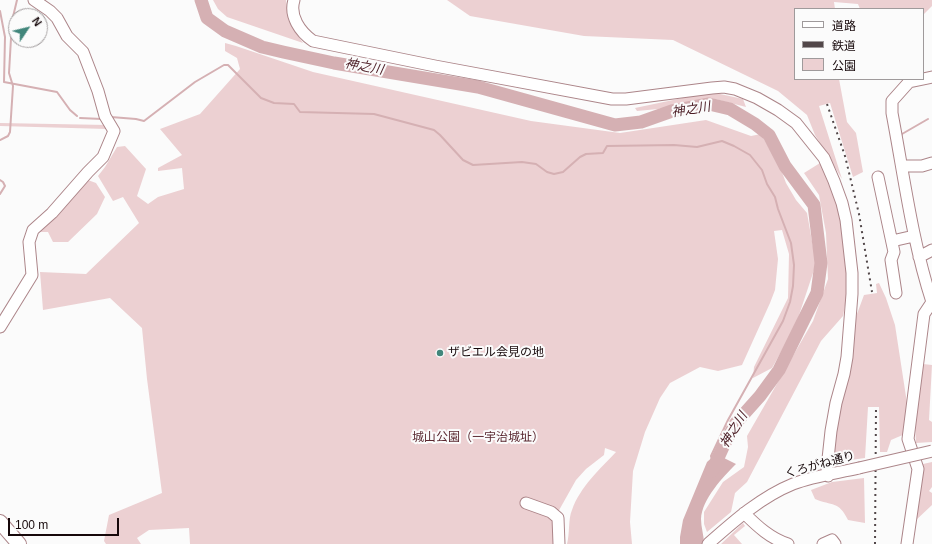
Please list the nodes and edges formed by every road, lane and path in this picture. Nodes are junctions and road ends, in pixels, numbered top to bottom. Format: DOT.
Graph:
graph roads {
  1 [pos="34,0"];
  2 [pos="294,0"];
  3 [pos="918,80"];
  4 [pos="932,163"];
  5 [pos="902,166"];
  6 [pos="878,177"];
  7 [pos="914,236"];
  8 [pos="892,241"];
  9 [pos="932,250"];
  10 [pos="919,257"];
  11 [pos="896,293"];
  12 [pos="0,326"];
  13 [pos="932,451"];
  14 [pos="828,476"];
  15 [pos="526,503"];
  16 [pos="740,516"];
  17 [pos="0,522"];
  18 [pos="19,544"];
  19 [pos="559,544"];
  20 [pos="708,544"];
  21 [pos="788,544"];
  22 [pos="823,544"];
  23 [pos="835,544"];
  24 [pos="907,544"];
  1 -- 12 [label="street"];
  2 -- 14 [label="street"];
  3 -- 5 [label="street"];
  4 -- 5 [label="street"];
  5 -- 7 [label="street"];
  6 -- 8 [label="street"];
  7 -- 8 [label="street"];
  7 -- 10 [label="street"];
  8 -- 11 [label="street"];
  9 -- 10 [label="street"];
  10 -- 24 [label="street"];
  13 -- 14 [label="street, くろがね通り, bridge"];
  14 -- 16 [label="street, くろがね通り"];
  15 -- 19 [label="street"];
  16 -- 20 [label="street, くろがね通り"];
  16 -- 21 [label="street"];
  17 -- 18 [label="main road"];
  22 -- 23 [label="street"];
}
